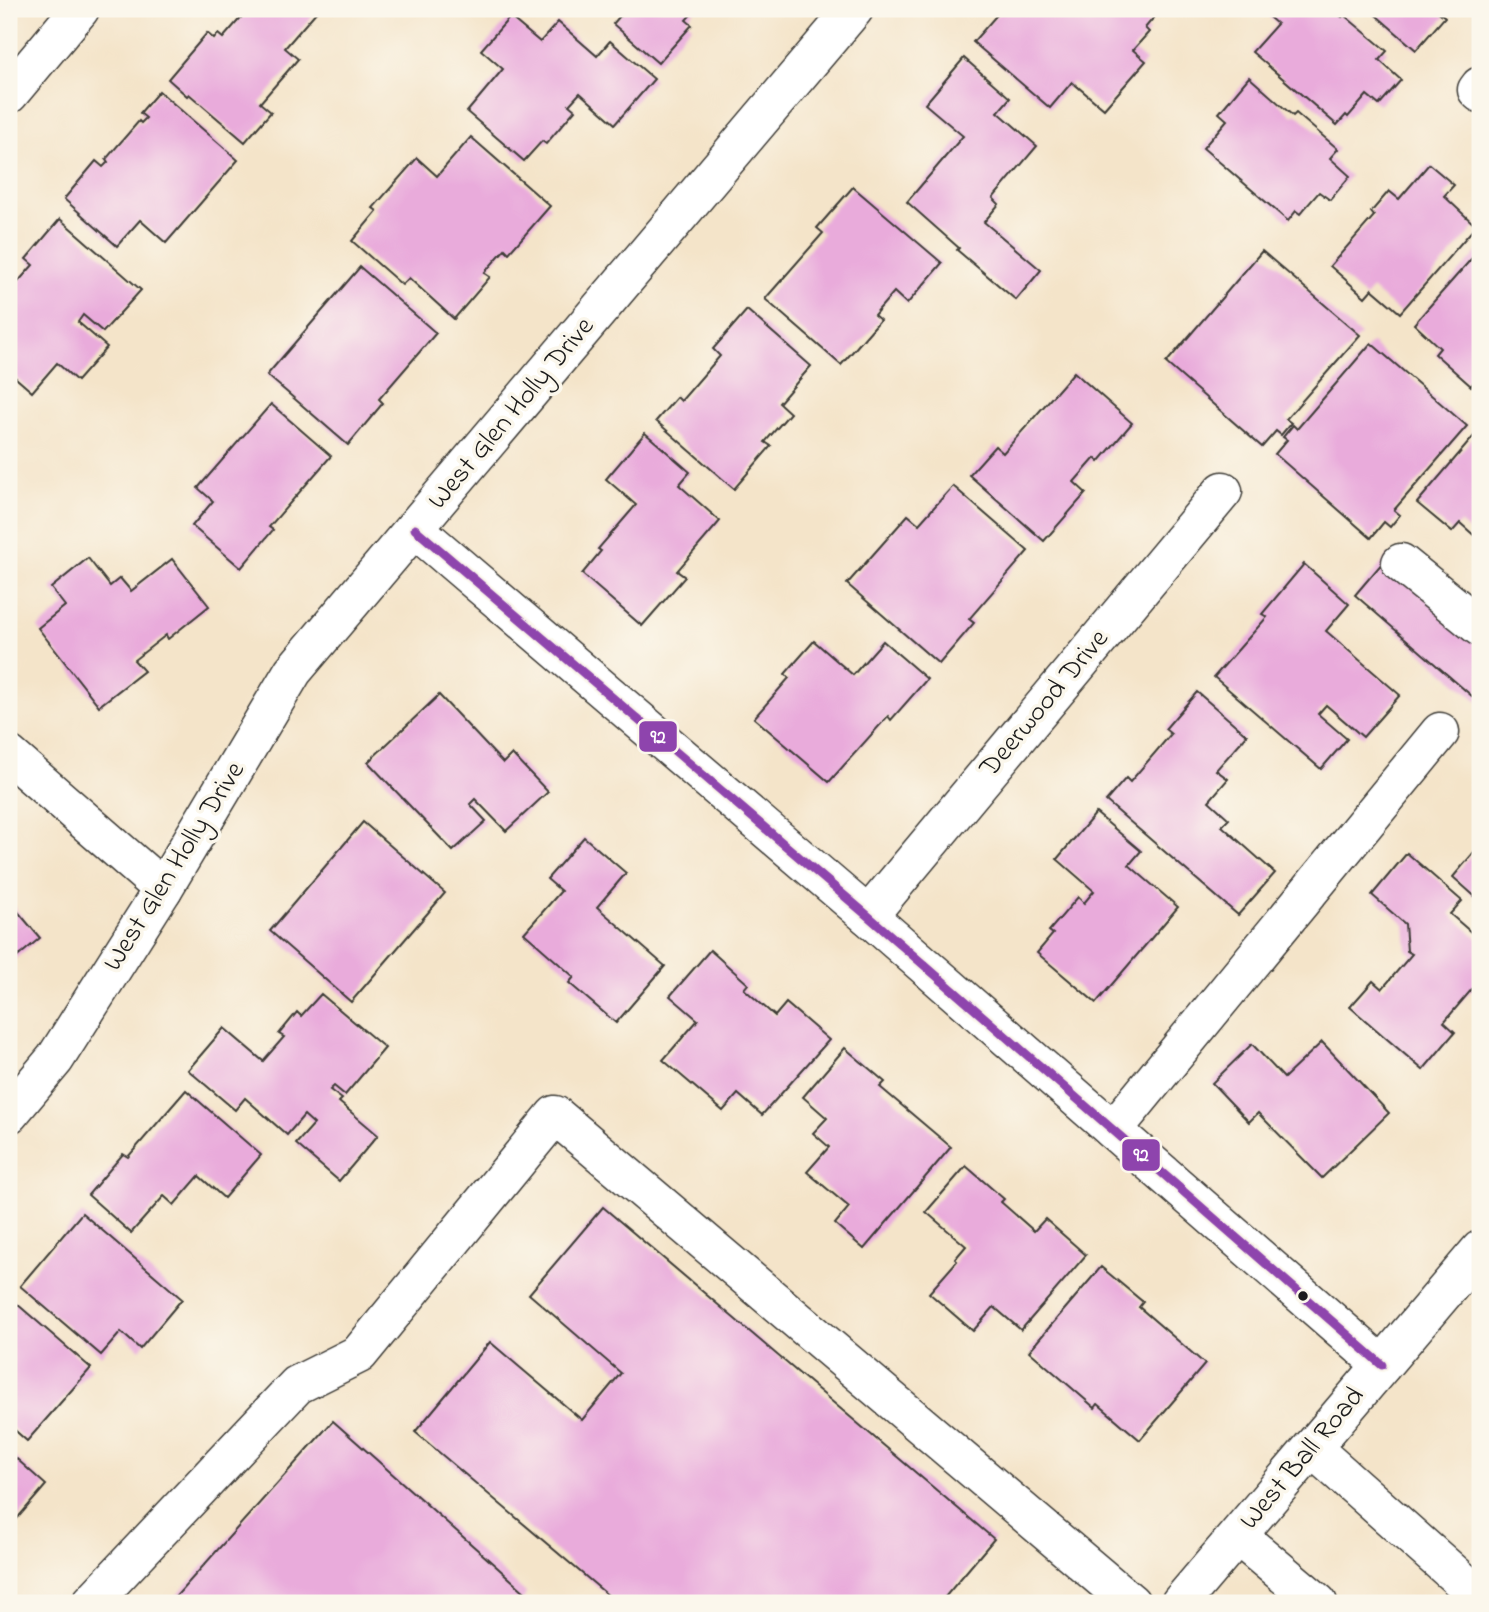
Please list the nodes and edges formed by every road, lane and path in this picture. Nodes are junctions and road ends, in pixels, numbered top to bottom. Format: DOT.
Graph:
graph roads {
  1 [pos="854,9"];
  2 [pos="76,10"];
  3 [pos="1480,86"];
  4 [pos="1480,93"];
  5 [pos="9,94"];
  6 [pos="1223,491"];
  7 [pos="415,529"];
  8 [pos="1401,563"];
  9 [pos="1480,627"];
  10 [pos="1440,732"];
  11 [pos="9,755"];
  12 [pos="163,888"];
  13 [pos="868,916"];
  14 [pos="9,1114"];
  15 [pos="1113,1130"];
  16 [pos="1480,1250"];
  17 [pos="1382,1365"];
  18 [pos="1312,1448"];
  19 [pos="1238,1536"];
  20 [pos="1480,1597"];
  21 [pos="91,1603"];
  22 [pos="1131,1603"];
  23 [pos="1180,1603"];
  24 [pos="1318,1603"];
  1 -- 7 [label="street, West Glen Holly Drive"];
  2 -- 5 [label="street"];
  3 -- 4 [label="street"];
  6 -- 13 [label="street, Deerwood Drive"];
  7 -- 12 [label="street, West Glen Holly Drive"];
  7 -- 13 [label="street"];
  8 -- 9 [label="street"];
  10 -- 15 [label="street"];
  11 -- 12 [label="street"];
  12 -- 14 [label="street, West Glen Holly Drive"];
  13 -- 15 [label="street"];
  15 -- 17 [label="street"];
  16 -- 17 [label="street, West Ball Road"];
  17 -- 18 [label="street, West Ball Road"];
  18 -- 19 [label="street, West Ball Road"];
  18 -- 20 [label="street"];
  19 -- 23 [label="street, West Ball Road"];
  19 -- 24 [label="street"];
  21 -- 22 [label="street"];
}
